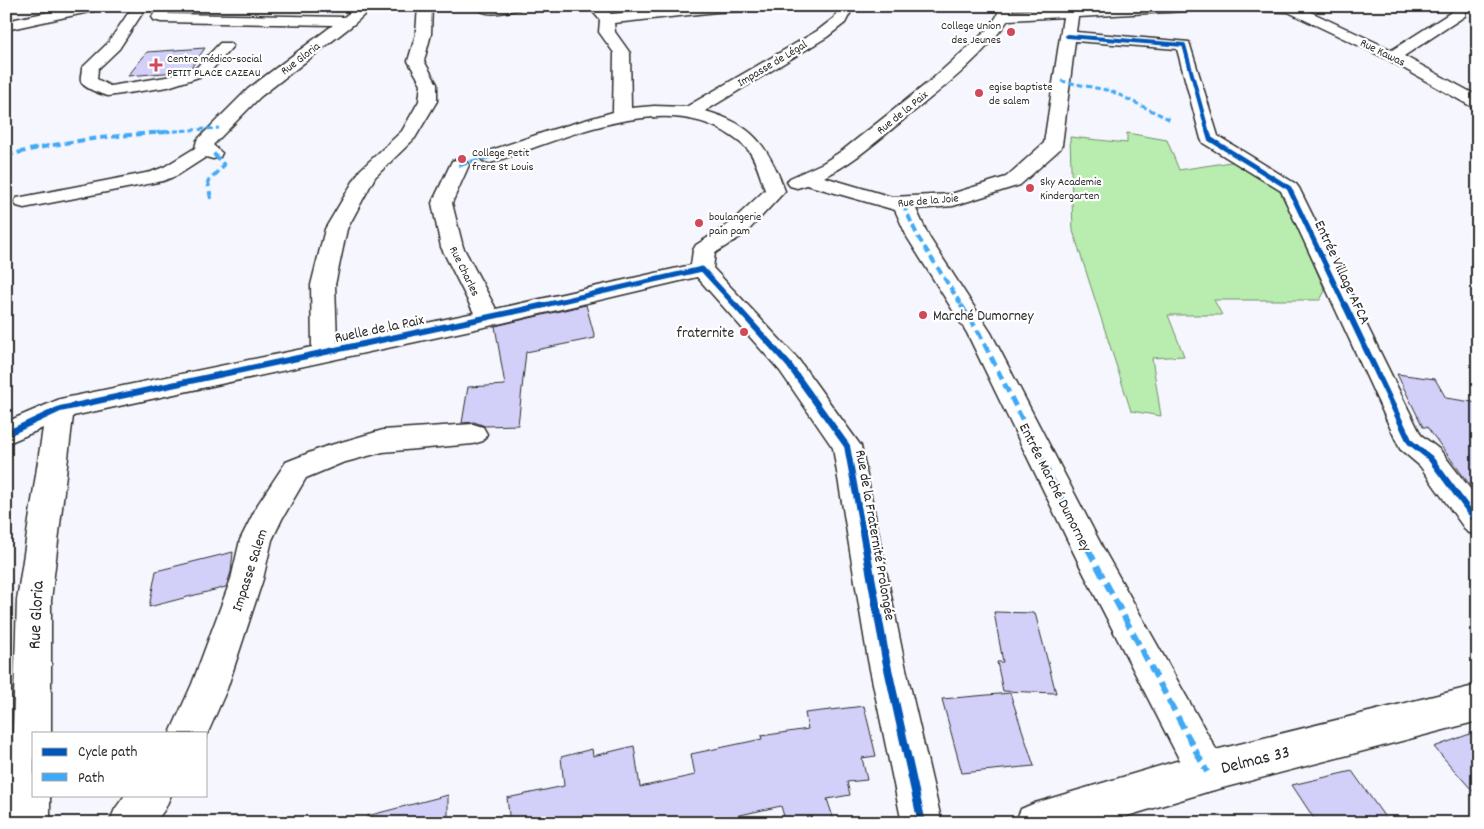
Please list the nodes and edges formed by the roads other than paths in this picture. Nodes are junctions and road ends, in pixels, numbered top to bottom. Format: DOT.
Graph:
graph roads {
  1 [pos="98,6"];
  2 [pos="140,6"];
  3 [pos="166,6"];
  4 [pos="215,6"];
  5 [pos="367,6"];
  6 [pos="425,6"];
  7 [pos="482,6"];
  8 [pos="514,6"];
  9 [pos="766,6"];
  10 [pos="846,6"];
  11 [pos="1204,6"];
  12 [pos="1227,6"];
  13 [pos="1287,7"];
  14 [pos="1460,10"];
  15 [pos="1005,11"];
  16 [pos="1071,12"];
  17 [pos="601,13"];
  18 [pos="1478,16"];
  19 [pos="204,19"];
  20 [pos="349,21"];
  21 [pos="6,26"];
  22 [pos="1067,36"];
  23 [pos="225,46"];
  24 [pos="1393,56"];
  25 [pos="1478,102"];
  26 [pos="690,112"];
  27 [pos="622,115"];
  28 [pos="490,157"];
  29 [pos="459,165"];
  30 [pos="806,178"];
  31 [pos="775,191"];
  32 [pos="24,202"];
  33 [pos="903,204"];
  34 [pos="702,269"];
  35 [pos="489,318"];
  36 [pos="325,352"];
  37 [pos="60,409"];
  38 [pos="6,434"];
  39 [pos="473,434"];
  40 [pos="1478,523"];
  41 [pos="1478,702"];
  42 [pos="189,732"];
  43 [pos="1207,772"];
  44 [pos="150,796"];
  45 [pos="30,823"];
  46 [pos="129,823"];
  47 [pos="922,823"];
  48 [pos="1035,823"];
  1 -- 21 [label="street"];
  2 -- 23 [label="street"];
  3 -- 19 [label="street"];
  4 -- 19 [label="street"];
  5 -- 20 [label="street, Rue Gloria"];
  6 -- 36 [label="street"];
  7 -- 8 [label="street"];
  9 -- 17 [label="street"];
  10 -- 26 [label="street, Impasse de Légal"];
  11 -- 16 [label="street"];
  12 -- 13 [label="street"];
  13 -- 24 [label="street, Rue Kawas"];
  14 -- 18 [label="street"];
  14 -- 24 [label="street"];
  15 -- 16 [label="street"];
  15 -- 30 [label="street, Rue de la Paix"];
  16 -- 22 [label="street, Rue de la Joie"];
  17 -- 27 [label="street"];
  19 -- 20 [label="street"];
  20 -- 32 [label="street, Rue Gloria"];
  22 -- 33 [label="street, Rue de la Joie"];
  22 -- 40 [label="street, Entrée Village AFCA"];
  24 -- 25 [label="street, Rue Kawas"];
  26 -- 27 [label="street"];
  26 -- 31 [label="street"];
  27 -- 28 [label="street"];
  29 -- 35 [label="street, Rue Charles"];
  30 -- 31 [label="street, Rue de la Paix"];
  30 -- 33 [label="street, Rue de la Joie"];
  31 -- 34 [label="street"];
  33 -- 43 [label="street, Entrée Marché Dumorney"];
  34 -- 35 [label="street, Ruelle de la Paix"];
  34 -- 47 [label="street, Rue de la Fraternité Prolongée"];
  35 -- 36 [label="street, Ruelle de la Paix"];
  36 -- 37 [label="street, Ruelle de la Paix"];
  37 -- 38 [label="street, Ruelle de la Paix"];
  37 -- 45 [label="street, Rue Gloria"];
  39 -- 42 [label="street, Impasse Salem"];
  41 -- 43 [label="street, Delmas 33"];
  43 -- 48 [label="street, Delmas 33"];
  44 -- 46 [label="street"];
}
